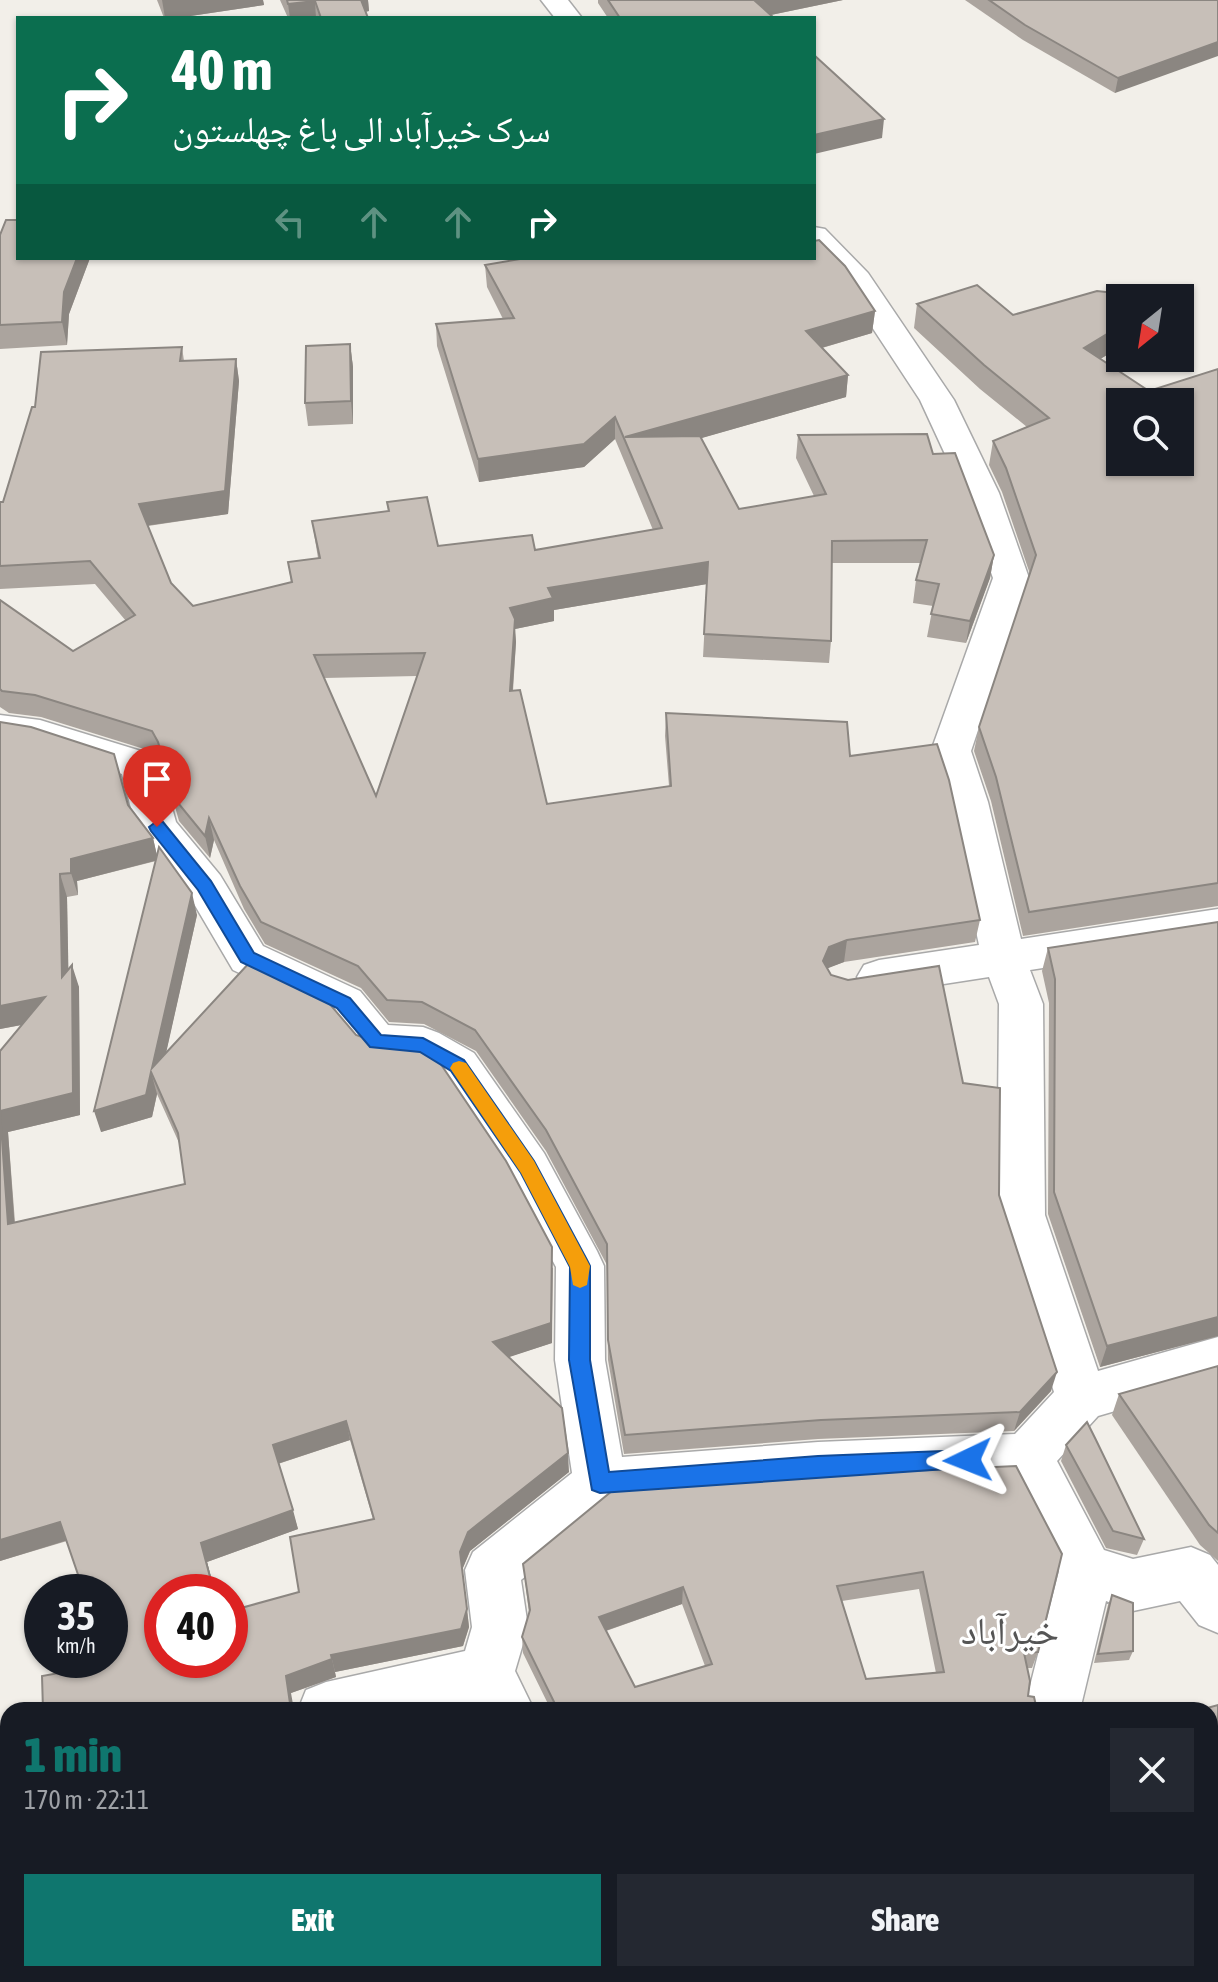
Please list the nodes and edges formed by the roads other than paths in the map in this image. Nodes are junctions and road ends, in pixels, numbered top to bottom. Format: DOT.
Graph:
graph roads {
  1 [pos="554,0"];
  2 [pos="567,16"];
  3 [pos="816,238"];
  4 [pos="0,729"];
  5 [pos="1218,925"];
  6 [pos="1004,958"];
  7 [pos="845,982"];
  8 [pos="1218,1359"];
  9 [pos="1082,1398"];
  10 [pos="1027,1457"];
  11 [pos="600,1483"];
  12 [pos="1086,1569"];
  13 [pos="1218,1607"];
  14 [pos="496,1692"];
  15 [pos="402,1702"];
  16 [pos="1054,1702"];
  1 -- 2 [label="street"];
  3 -- 6 [label="street"];
  4 -- 11 [label="street"];
  5 -- 6 [label="street"];
  6 -- 7 [label="street"];
  6 -- 9 [label="street"];
  8 -- 9 [label="street"];
  9 -- 10 [label="street"];
  10 -- 11 [label="street"];
  10 -- 12 [label="street"];
  11 -- 14 [label="street"];
  12 -- 13 [label="street"];
  12 -- 16 [label="street"];
  14 -- 15 [label="street"];
}
